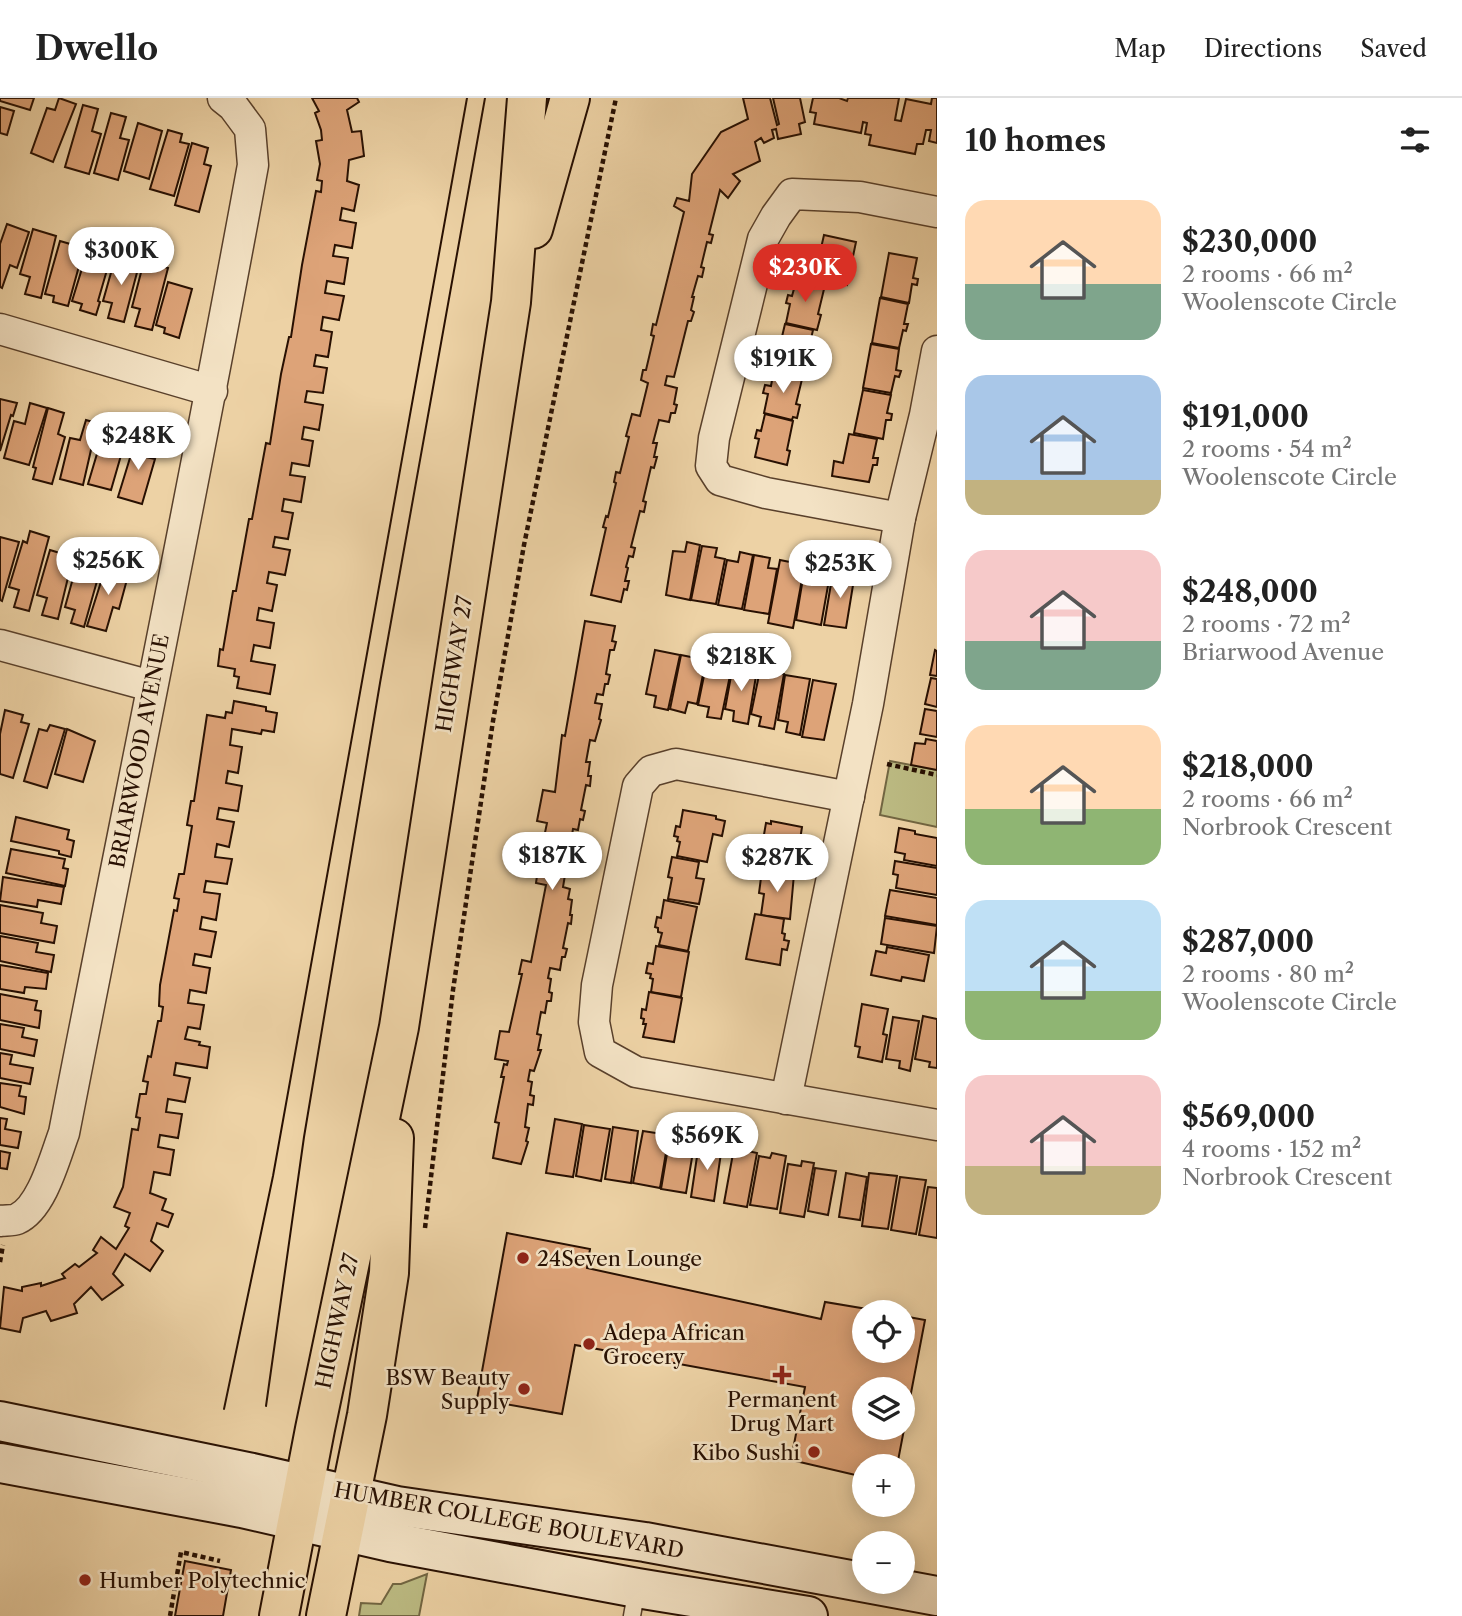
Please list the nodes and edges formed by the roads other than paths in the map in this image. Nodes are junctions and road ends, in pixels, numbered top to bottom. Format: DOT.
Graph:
graph roads {
  1 [pos="223,98"];
  2 [pos="527,98"];
  3 [pos="570,98"];
  4 [pos="937,212"];
  5 [pos="512,302"];
  6 [pos="0,329"];
  7 [pos="937,351"];
  8 [pos="212,391"];
  9 [pos="931,415"];
  10 [pos="900,518"];
  11 [pos="0,645"];
  12 [pos="151,686"];
  13 [pos="849,797"];
  14 [pos="399,1027"];
  15 [pos="786,1099"];
  16 [pos="937,1125"];
  17 [pos="2,1233"];
  18 [pos="0,1421"];
  19 [pos="0,1463"];
  20 [pos="301,1503"];
  21 [pos="346,1513"];
  22 [pos="645,1542"];
  23 [pos="748,1562"];
  24 [pos="937,1595"];
  25 [pos="634,1602"];
  26 [pos="740,1605"];
  27 [pos="279,1616"];
  28 [pos="326,1616"];
  29 [pos="808,1616"];
  1 -- 8 [label="street, BRIARWOOD AVENUE"];
  2 -- 5 [label="main road, HIGHWAY 27"];
  3 -- 5 [label="main road, HIGHWAY 27"];
  4 -- 10 [label="street"];
  5 -- 14 [label="main road, HIGHWAY 27"];
  6 -- 8 [label="street"];
  7 -- 9 [label="street"];
  8 -- 12 [label="street, BRIARWOOD AVENUE"];
  9 -- 10 [label="street"];
  10 -- 13 [label="street"];
  11 -- 12 [label="street"];
  12 -- 17 [label="street, BRIARWOOD AVENUE"];
  13 -- 15 [label="street"];
  13 -- 15 [label="street"];
  14 -- 20 [label="main road, HIGHWAY 27"];
  14 -- 21 [label="main road, HIGHWAY 27"];
  15 -- 16 [label="street"];
  18 -- 20 [label="street, HUMBER COLLEGE BOULEVARD"];
  19 -- 20 [label="street, HUMBER COLLEGE BOULEVARD"];
  20 -- 21 [label="street, HUMBER COLLEGE BOULEVARD"];
  20 -- 27 [label="main road, HIGHWAY 27"];
  21 -- 22 [label="street, HUMBER COLLEGE BOULEVARD"];
  21 -- 25 [label="street, HUMBER COLLEGE BOULEVARD"];
  21 -- 28 [label="main road, HIGHWAY 27"];
  22 -- 23 [label="street, HUMBER COLLEGE BOULEVARD"];
  22 -- 25 [label="street"];
  23 -- 24 [label="street, HUMBER COLLEGE BOULEVARD"];
  23 -- 26 [label="street"];
  25 -- 26 [label="street, HUMBER COLLEGE BOULEVARD"];
  26 -- 29 [label="street, HUMBER COLLEGE BOULEVARD"];
}
